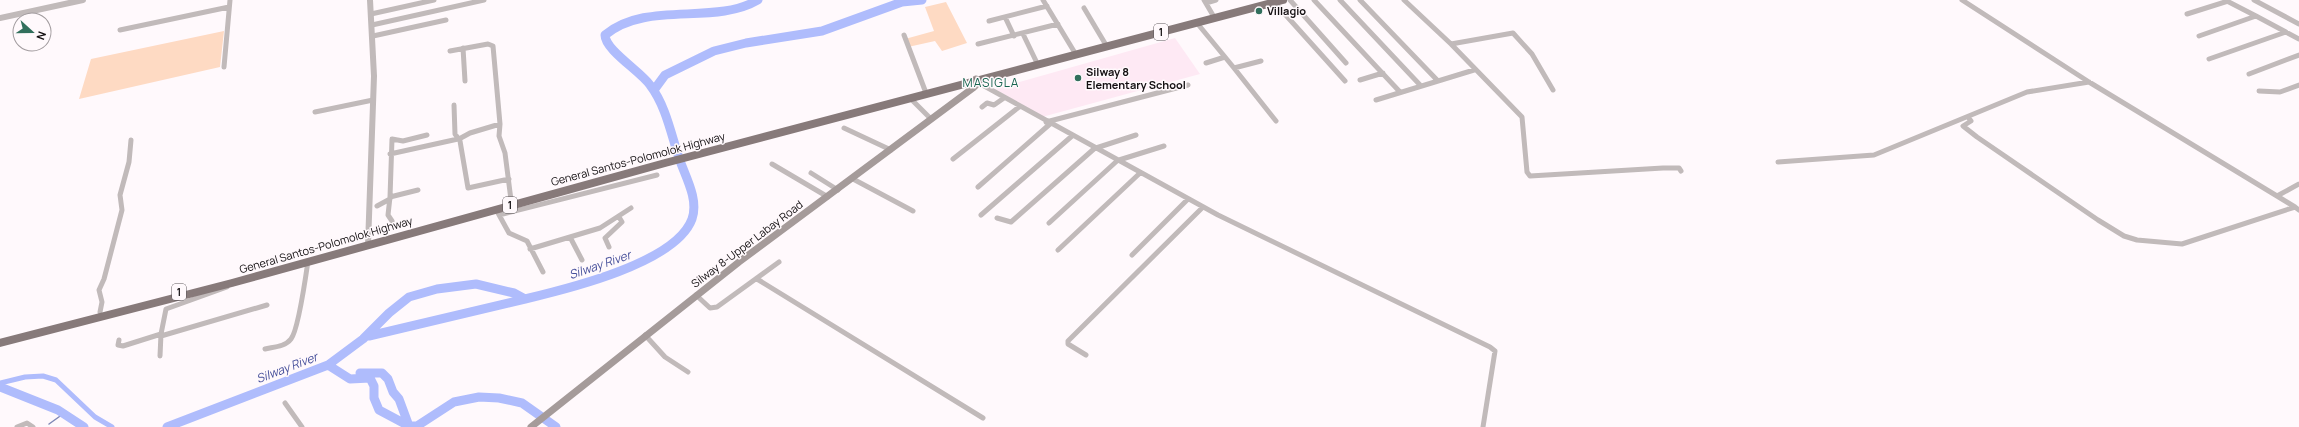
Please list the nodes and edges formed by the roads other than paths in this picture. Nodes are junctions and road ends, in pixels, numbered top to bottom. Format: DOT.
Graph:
graph roads {
  1 [pos="83,0"];
  2 [pos="230,0"];
  3 [pos="370,0"];
  4 [pos="434,0"];
  5 [pos="484,0"];
  6 [pos="1043,0"];
  7 [pos="1216,0"];
  8 [pos="1283,0"];
  9 [pos="1290,0"];
  10 [pos="1314,0"];
  11 [pos="1340,0"];
  12 [pos="1360,0"];
  13 [pos="1404,0"];
  14 [pos="1962,0"];
  15 [pos="2254,0"];
  16 [pos="1205,1"];
  17 [pos="1274,1"];
  18 [pos="2227,1"];
  19 [pos="1047,6"];
  20 [pos="229,7"];
  21 [pos="1084,8"];
  22 [pos="371,14"];
  23 [pos="2187,14"];
  24 [pos="2256,16"];
  25 [pos="1005,17"];
  26 [pos="1214,17"];
  27 [pos="0,18"];
  28 [pos="446,20"];
  29 [pos="989,21"];
  30 [pos="1197,23"];
  31 [pos="1058,24"];
  32 [pos="2299,24"];
  33 [pos="372,25"];
  34 [pos="120,30"];
  35 [pos="2286,32"];
  36 [pos="1022,34"];
  37 [pos="904,35"];
  38 [pos="373,36"];
  39 [pos="1014,36"];
  40 [pos="2199,36"];
  41 [pos="2299,39"];
  42 [pos="978,44"];
  43 [pos="1451,44"];
  44 [pos="1106,45"];
  45 [pos="463,48"];
  46 [pos="450,51"];
  47 [pos="1075,53"];
  48 [pos="2299,55"];
  49 [pos="1225,57"];
  50 [pos="2209,59"];
  51 [pos="1261,61"];
  52 [pos="1037,63"];
  53 [pos="1206,63"];
  54 [pos="1346,63"];
  55 [pos="224,67"];
  56 [pos="1234,68"];
  57 [pos="1474,70"];
  58 [pos="1383,73"];
  59 [pos="2249,74"];
  60 [pos="1360,80"];
  61 [pos="465,81"];
  62 [pos="976,81"];
  63 [pos="1345,81"];
  64 [pos="1438,81"];
  65 [pos="2089,82"];
  66 [pos="1188,85"];
  67 [pos="2299,85"];
  68 [pos="1421,86"];
  69 [pos="1553,90"];
  70 [pos="2259,91"];
  71 [pos="1400,92"];
  72 [pos="926,93"];
  73 [pos="1004,98"];
  74 [pos="911,99"];
  75 [pos="373,100"];
  76 [pos="1376,100"];
  77 [pos="454,105"];
  78 [pos="1019,106"];
  79 [pos="982,107"];
  80 [pos="315,112"];
  81 [pos="1968,117"];
  82 [pos="931,119"];
  83 [pos="1276,121"];
  84 [pos="1048,123"];
  85 [pos="500,124"];
  86 [pos="844,128"];
  87 [pos="427,135"];
  88 [pos="1136,135"];
  89 [pos="1072,136"];
  90 [pos="458,139"];
  91 [pos="131,140"];
  92 [pos="1164,146"];
  93 [pos="1095,148"];
  94 [pos="891,150"];
  95 [pos="697,153"];
  96 [pos="390,154"];
  97 [pos="953,159"];
  98 [pos="1118,160"];
  99 [pos="665,161"];
  100 [pos="1778,162"];
  101 [pos="772,164"];
  102 [pos="1681,171"];
  103 [pos="1140,173"];
  104 [pos="811,174"];
  105 [pos="657,175"];
  106 [pos="509,179"];
  107 [pos="853,179"];
  108 [pos="2299,184"];
  109 [pos="978,187"];
  110 [pos="418,190"];
  111 [pos="838,190"];
  112 [pos="2277,196"];
  113 [pos="828,197"];
  114 [pos="390,198"];
  115 [pos="1188,199"];
  116 [pos="511,200"];
  117 [pos="377,206"];
  118 [pos="1203,206"];
  119 [pos="631,208"];
  120 [pos="2297,208"];
  121 [pos="914,211"];
  122 [pos="498,212"];
  123 [pos="981,215"];
  124 [pos="619,217"];
  125 [pos="997,218"];
  126 [pos="392,221"];
  127 [pos="1049,223"];
  128 [pos="570,237"];
  129 [pos="367,244"];
  130 [pos="609,247"];
  131 [pos="530,249"];
  132 [pos="1058,250"];
  133 [pos="1132,255"];
  134 [pos="582,260"];
  135 [pos="308,262"];
  136 [pos="780,262"];
  137 [pos="543,272"];
  138 [pos="757,279"];
  139 [pos="232,283"];
  140 [pos="696,295"];
  141 [pos="267,305"];
  142 [pos="100,312"];
  143 [pos="161,335"];
  144 [pos="645,335"];
  145 [pos="0,338"];
  146 [pos="119,340"];
  147 [pos="0,343"];
  148 [pos="265,349"];
  149 [pos="1086,355"];
  150 [pos="160,356"];
  151 [pos="688,372"];
  152 [pos="285,403"];
  153 [pos="983,418"];
  154 [pos="17,427"];
  155 [pos="33,427"];
  156 [pos="302,427"];
  157 [pos="531,427"];
  158 [pos="1483,427"];
  1 -- 27 [label="street"];
  2 -- 20 [label="street"];
  3 -- 22 [label="street"];
  4 -- 22 [label="street"];
  5 -- 33 [label="street"];
  6 -- 19 [label="street"];
  7 -- 16 [label="street"];
  8 -- 17 [label="highway, General Santos-Polomolok Highway / 1"];
  9 -- 54 [label="street"];
  10 -- 58 [label="street"];
  11 -- 68 [label="street"];
  12 -- 64 [label="street"];
  13 -- 43 [label="street"];
  14 -- 65 [label="street"];
  15 -- 32 [label="street"];
  16 -- 26 [label="street"];
  17 -- 26 [label="highway, 1"];
  17 -- 30 [label="highway, General Santos-Polomolok Highway / 1"];
  17 -- 63 [label="street"];
  18 -- 23 [label="street"];
  18 -- 24 [label="street"];
  19 -- 25 [label="street"];
  19 -- 31 [label="street"];
  20 -- 34 [label="street"];
  20 -- 55 [label="street"];
  21 -- 44 [label="street"];
  22 -- 33 [label="street"];
  24 -- 35 [label="street"];
  24 -- 40 [label="street"];
  25 -- 29 [label="street"];
  25 -- 39 [label="street"];
  26 -- 44 [label="highway, 1"];
  28 -- 38 [label="street"];
  30 -- 49 [label="street"];
  30 -- 62 [label="highway, General Santos-Polomolok Highway / 1"];
  31 -- 36 [label="street"];
  31 -- 47 [label="street"];
  33 -- 38 [label="street"];
  35 -- 41 [label="street"];
  35 -- 50 [label="street"];
  36 -- 39 [label="street"];
  36 -- 52 [label="street"];
  37 -- 72 [label="street"];
  38 -- 75 [label="street"];
  39 -- 42 [label="street"];
  43 -- 57 [label="street"];
  43 -- 69 [label="street"];
  44 -- 47 [label="highway, 1"];
  45 -- 46 [label="street"];
  45 -- 61 [label="street"];
  45 -- 85 [label="street"];
  47 -- 52 [label="highway, 1"];
  48 -- 59 [label="street"];
  49 -- 53 [label="street"];
  49 -- 56 [label="street"];
  51 -- 56 [label="street"];
  52 -- 62 [label="highway, 1"];
  56 -- 83 [label="street"];
  57 -- 64 [label="street"];
  57 -- 102 [label="street"];
  58 -- 60 [label="street"];
  58 -- 71 [label="street"];
  62 -- 72 [label="highway, 1"];
  62 -- 73 [label="street"];
  62 -- 74 [label="highway, General Santos-Polomolok Highway / 1"];
  62 -- 82 [label="main road, Silway 8-Upper Labay Road"];
  64 -- 68 [label="street"];
  65 -- 81 [label="street"];
  65 -- 112 [label="street"];
  66 -- 84 [label="street"];
  67 -- 70 [label="street"];
  68 -- 71 [label="street"];
  71 -- 76 [label="street"];
  72 -- 95 [label="highway, 1"];
  73 -- 78 [label="street"];
  73 -- 79 [label="street"];
  74 -- 82 [label="street"];
  74 -- 95 [label="highway, General Santos-Polomolok Highway / 1"];
  75 -- 80 [label="street"];
  75 -- 129 [label="street"];
  77 -- 90 [label="street"];
  78 -- 84 [label="street"];
  78 -- 97 [label="street"];
  81 -- 100 [label="street"];
  81 -- 120 [label="street"];
  82 -- 94 [label="main road, Silway 8-Upper Labay Road"];
  84 -- 89 [label="street"];
  84 -- 109 [label="street"];
  85 -- 90 [label="street"];
  85 -- 106 [label="street"];
  86 -- 94 [label="street"];
  87 -- 96 [label="street"];
  88 -- 93 [label="street"];
  89 -- 93 [label="street"];
  89 -- 123 [label="street"];
  90 -- 96 [label="street"];
  90 -- 106 [label="street"];
  91 -- 142 [label="street"];
  92 -- 98 [label="street"];
  93 -- 98 [label="street"];
  93 -- 125 [label="street"];
  94 -- 107 [label="main road, Silway 8-Upper Labay Road"];
  95 -- 99 [label="highway, General Santos-Polomolok Highway / 1"];
  96 -- 114 [label="street"];
  98 -- 103 [label="street"];
  98 -- 127 [label="street"];
  99 -- 116 [label="highway, 1"];
  99 -- 122 [label="highway, General Santos-Polomolok Highway / 1"];
  101 -- 113 [label="street"];
  103 -- 115 [label="street"];
  103 -- 132 [label="street"];
  104 -- 111 [label="street"];
  105 -- 122 [label="street"];
  106 -- 116 [label="street"];
  107 -- 111 [label="main road, Silway 8-Upper Labay Road"];
  107 -- 121 [label="street"];
  108 -- 112 [label="street"];
  110 -- 114 [label="street"];
  111 -- 113 [label="main road, Silway 8-Upper Labay Road"];
  112 -- 120 [label="street"];
  113 -- 140 [label="main road, Silway 8-Upper Labay Road"];
  114 -- 117 [label="street"];
  114 -- 126 [label="street"];
  115 -- 118 [label="street"];
  115 -- 133 [label="street"];
  116 -- 129 [label="highway, 1"];
  118 -- 149 [label="street"];
  118 -- 158 [label="street"];
  119 -- 124 [label="street"];
  122 -- 129 [label="highway, General Santos-Polomolok Highway / 1"];
  122 -- 131 [label="street"];
  124 -- 128 [label="street"];
  124 -- 130 [label="street"];
  128 -- 131 [label="street"];
  128 -- 134 [label="street"];
  129 -- 135 [label="highway, General Santos-Polomolok Highway / 1"];
  129 -- 142 [label="highway, 1"];
  131 -- 137 [label="street"];
  135 -- 139 [label="highway, General Santos-Polomolok Highway / 1"];
  135 -- 148 [label="street"];
  136 -- 138 [label="street"];
  138 -- 140 [label="street"];
  138 -- 153 [label="street"];
  139 -- 143 [label="street"];
  139 -- 147 [label="highway, General Santos-Polomolok Highway / 1"];
  140 -- 144 [label="main road, Silway 8-Upper Labay Road"];
  141 -- 143 [label="street"];
  142 -- 145 [label="highway, 1"];
  143 -- 146 [label="street"];
  143 -- 150 [label="street"];
  144 -- 151 [label="street"];
  144 -- 157 [label="main road, Silway 8-Upper Labay Road"];
  152 -- 156 [label="street"];
  154 -- 155 [label="street"];
}
